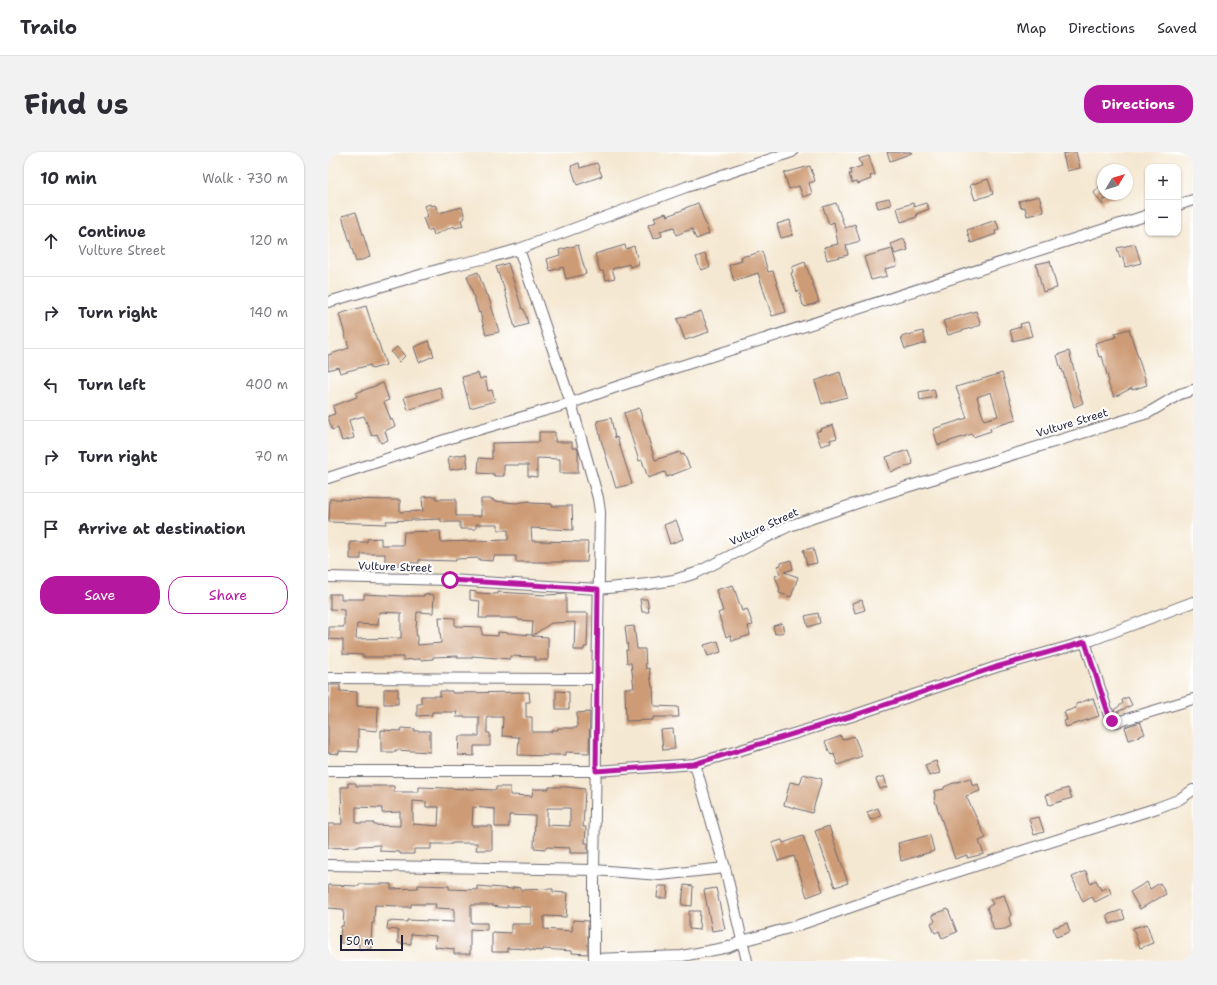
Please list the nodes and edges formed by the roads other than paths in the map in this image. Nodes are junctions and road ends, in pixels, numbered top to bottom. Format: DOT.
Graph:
graph roads {
  1 [pos="792,152"];
  2 [pos="1193,200"];
  3 [pos="1181,204"];
  4 [pos="1145,216"];
  5 [pos="519,249"];
  6 [pos="328,302"];
  7 [pos="1193,390"];
  8 [pos="571,403"];
  9 [pos="328,478"];
  10 [pos="328,577"];
  11 [pos="598,589"];
  12 [pos="1193,602"];
  13 [pos="1085,642"];
  14 [pos="328,678"];
  15 [pos="597,679"];
  16 [pos="1193,699"];
  17 [pos="694,764"];
  18 [pos="328,771"];
  19 [pos="596,771"];
  20 [pos="1193,790"];
  21 [pos="328,865"];
  22 [pos="725,868"];
  23 [pos="594,870"];
  24 [pos="742,941"];
  25 [pos="682,958"];
  26 [pos="594,960"];
  27 [pos="747,961"];
  1 -- 5 [label="street"];
  2 -- 3 [label="street"];
  4 -- 8 [label="street"];
  5 -- 6 [label="street"];
  5 -- 8 [label="street"];
  7 -- 11 [label="street, Vulture Street"];
  8 -- 9 [label="street"];
  8 -- 11 [label="street"];
  10 -- 11 [label="street, Vulture Street"];
  11 -- 15 [label="street"];
  12 -- 13 [label="street"];
  13 -- 16 [label="street"];
  13 -- 17 [label="street"];
  14 -- 15 [label="street"];
  15 -- 19 [label="street"];
  17 -- 19 [label="street"];
  17 -- 22 [label="street"];
  18 -- 19 [label="street"];
  19 -- 23 [label="street"];
  20 -- 24 [label="street"];
  21 -- 23 [label="street"];
  22 -- 23 [label="street"];
  22 -- 24 [label="street"];
  23 -- 26 [label="street"];
  24 -- 25 [label="street"];
  24 -- 27 [label="street"];
  25 -- 26 [label="street"];
}
